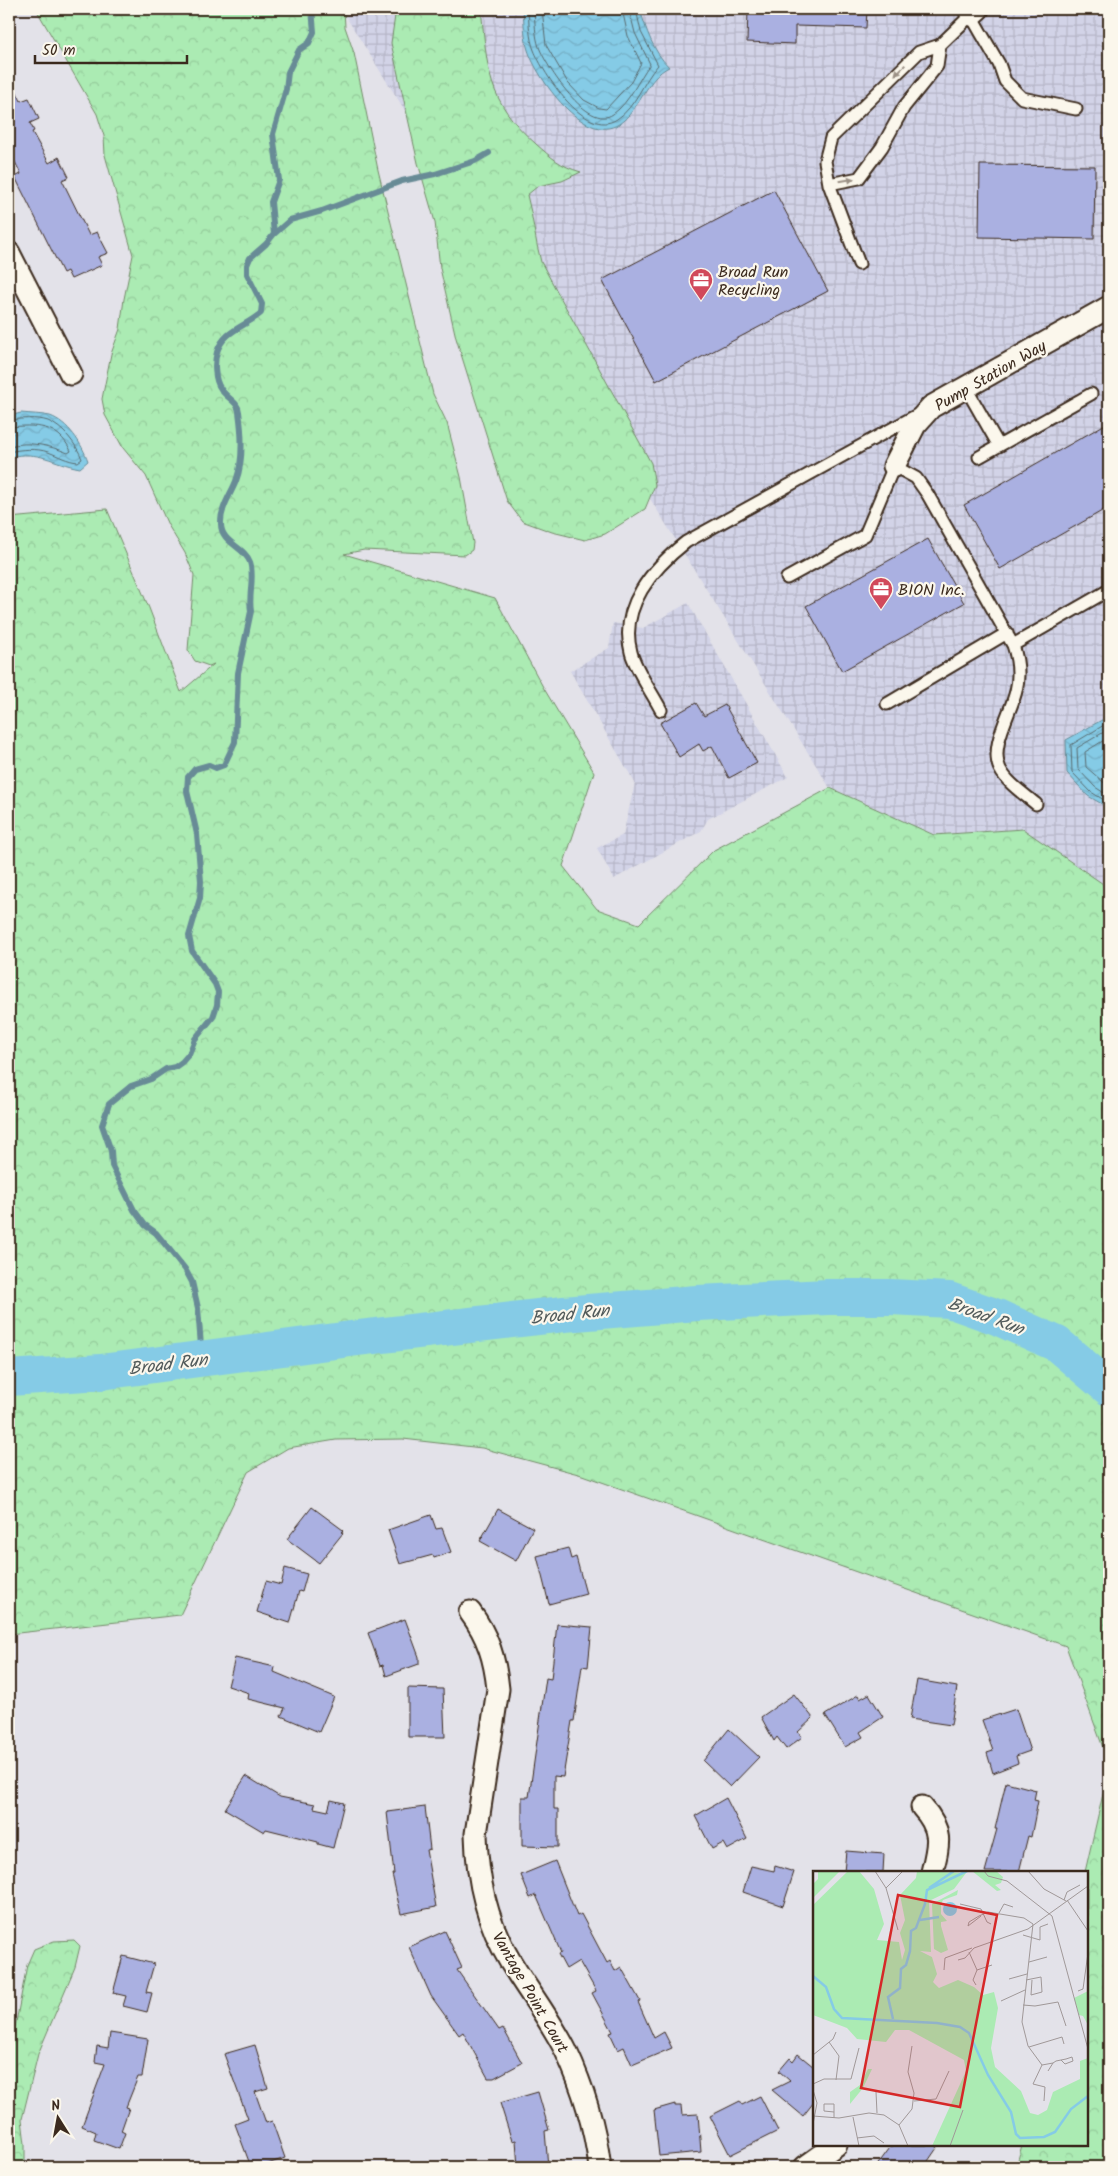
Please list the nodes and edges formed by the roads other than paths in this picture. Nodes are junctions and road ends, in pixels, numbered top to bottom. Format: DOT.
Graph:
graph roads {
  1 [pos="972,11"];
  2 [pos="940,45"];
  3 [pos="1076,109"];
  4 [pos="829,184"];
  5 [pos="9,252"];
  6 [pos="859,264"];
  7 [pos="1109,307"];
  8 [pos="71,374"];
  9 [pos="966,388"];
  10 [pos="1091,394"];
  11 [pos="931,407"];
  12 [pos="999,446"];
  13 [pos="979,457"];
  14 [pos="894,466"];
  15 [pos="787,578"];
  16 [pos="1109,590"];
  17 [pos="1007,633"];
  18 [pos="1013,645"];
  19 [pos="887,704"];
  20 [pos="662,710"];
  21 [pos="1036,804"];
  22 [pos="470,1612"];
  23 [pos="922,1807"];
  24 [pos="932,1871"];
  25 [pos="835,2146"];
  26 [pos="600,2167"];
  27 [pos="804,2167"];
  1 -- 2 [label="lane"];
  1 -- 3 [label="lane"];
  4 -- 2 [label="lane, one-way"];
  2 -- 4 [label="lane, one-way"];
  4 -- 6 [label="lane"];
  5 -- 8 [label="street"];
  7 -- 9 [label="street, Pump Station Way"];
  9 -- 11 [label="street, Pump Station Way"];
  9 -- 12 [label="lane"];
  10 -- 12 [label="lane"];
  11 -- 14 [label="street, Pump Station Way"];
  11 -- 20 [label="lane"];
  12 -- 13 [label="lane"];
  14 -- 15 [label="lane"];
  14 -- 17 [label="lane"];
  16 -- 18 [label="lane"];
  17 -- 18 [label="lane"];
  17 -- 19 [label="lane"];
  18 -- 21 [label="lane"];
  22 -- 26 [label="street, Vantage Point Court"];
  23 -- 24 [label="street"];
  25 -- 27 [label="street"];
}
